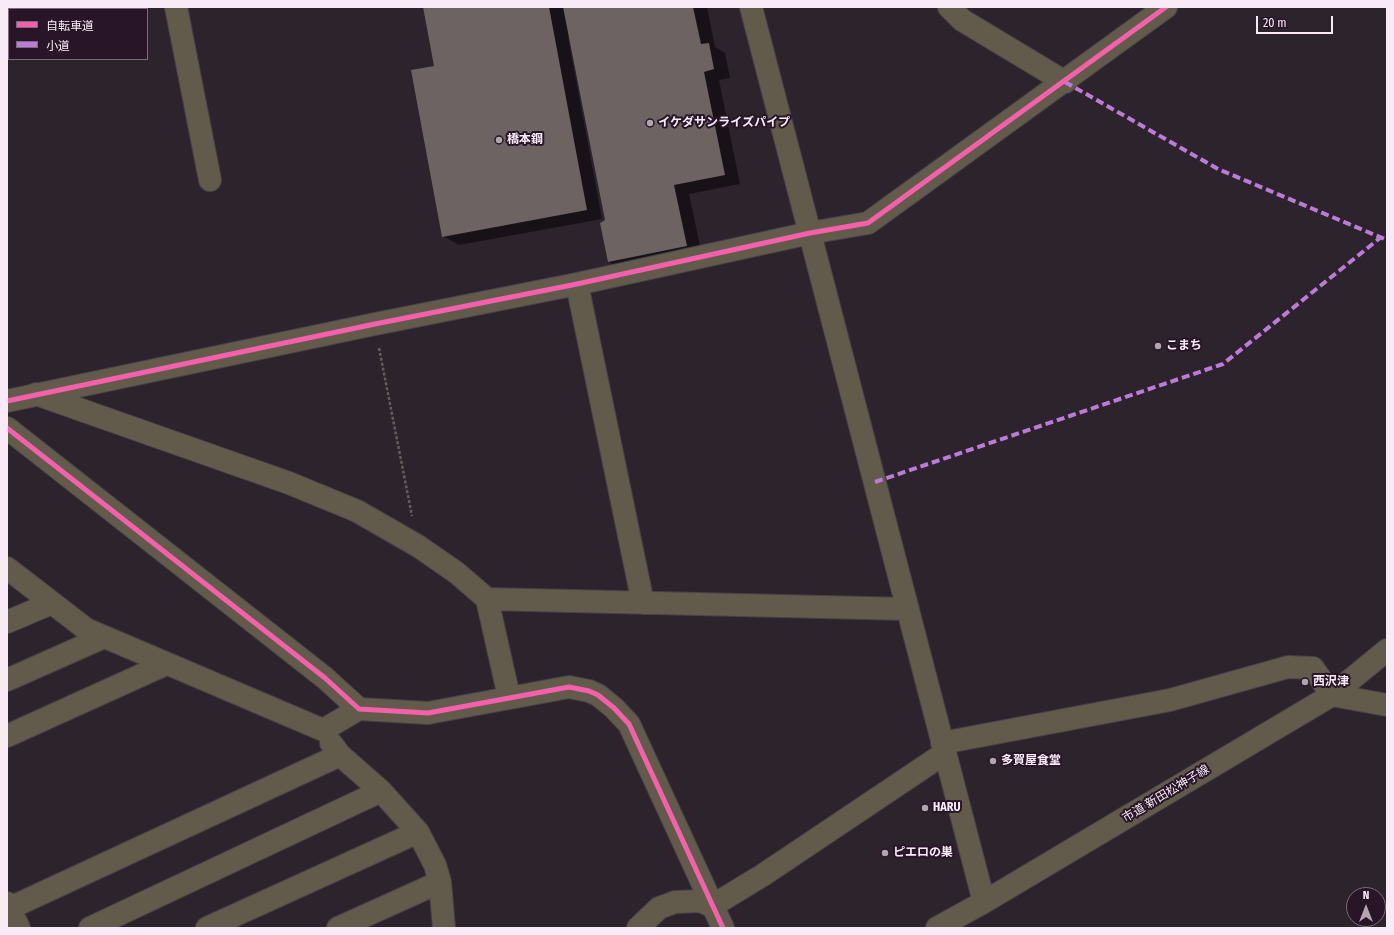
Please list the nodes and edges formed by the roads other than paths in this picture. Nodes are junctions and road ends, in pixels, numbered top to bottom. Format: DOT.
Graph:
graph roads {
  1 [pos="176,7"];
  2 [pos="751,7"];
  3 [pos="949,7"];
  4 [pos="1166,7"];
  5 [pos="1065,82"];
  6 [pos="210,180"];
  7 [pos="810,233"];
  8 [pos="577,284"];
  9 [pos="36,394"];
  10 [pos="7,401"];
  11 [pos="7,428"];
  12 [pos="7,568"];
  13 [pos="487,599"];
  14 [pos="643,603"];
  15 [pos="52,604"];
  16 [pos="908,609"];
  17 [pos="7,622"];
  18 [pos="104,638"];
  19 [pos="1387,650"];
  20 [pos="166,664"];
  21 [pos="7,680"];
  22 [pos="1332,695"];
  23 [pos="509,697"];
  24 [pos="1387,705"];
  25 [pos="359,709"];
  26 [pos="323,730"];
  27 [pos="7,736"];
  28 [pos="944,748"];
  29 [pos="340,756"];
  30 [pos="381,791"];
  31 [pos="418,832"];
  32 [pos="440,882"];
  33 [pos="984,902"];
  34 [pos="8,905"];
  35 [pos="712,906"];
  36 [pos="19,928"];
  37 [pos="90,928"];
  38 [pos="207,928"];
  39 [pos="338,928"];
  40 [pos="444,928"];
  41 [pos="638,928"];
  42 [pos="723,928"];
  43 [pos="937,928"];
  1 -- 6 [label="street"];
  2 -- 7 [label="street"];
  3 -- 5 [label="street"];
  4 -- 5 [label="street"];
  5 -- 7 [label="street"];
  7 -- 8 [label="street"];
  7 -- 16 [label="street"];
  8 -- 9 [label="street"];
  8 -- 14 [label="street"];
  9 -- 10 [label="street"];
  9 -- 13 [label="street"];
  11 -- 25 [label="street"];
  12 -- 15 [label="street"];
  13 -- 14 [label="street"];
  13 -- 23 [label="street"];
  14 -- 16 [label="street"];
  15 -- 17 [label="street"];
  15 -- 18 [label="street"];
  16 -- 28 [label="street"];
  18 -- 20 [label="street"];
  18 -- 21 [label="street"];
  19 -- 22 [label="street, 市道 新田松神子線"];
  20 -- 26 [label="street"];
  20 -- 27 [label="street"];
  22 -- 24 [label="street"];
  22 -- 28 [label="street"];
  22 -- 33 [label="street, 市道 新田松神子線"];
  23 -- 25 [label="street"];
  23 -- 35 [label="street"];
  25 -- 26 [label="street"];
  26 -- 29 [label="street"];
  28 -- 33 [label="street"];
  28 -- 35 [label="street"];
  29 -- 30 [label="street"];
  29 -- 34 [label="street"];
  30 -- 31 [label="street"];
  30 -- 37 [label="street"];
  31 -- 32 [label="street"];
  31 -- 38 [label="street"];
  32 -- 39 [label="street"];
  32 -- 40 [label="street"];
  33 -- 43 [label="street, 市道 新田松神子線"];
  34 -- 36 [label="street"];
  35 -- 41 [label="street"];
  35 -- 42 [label="street"];
}
